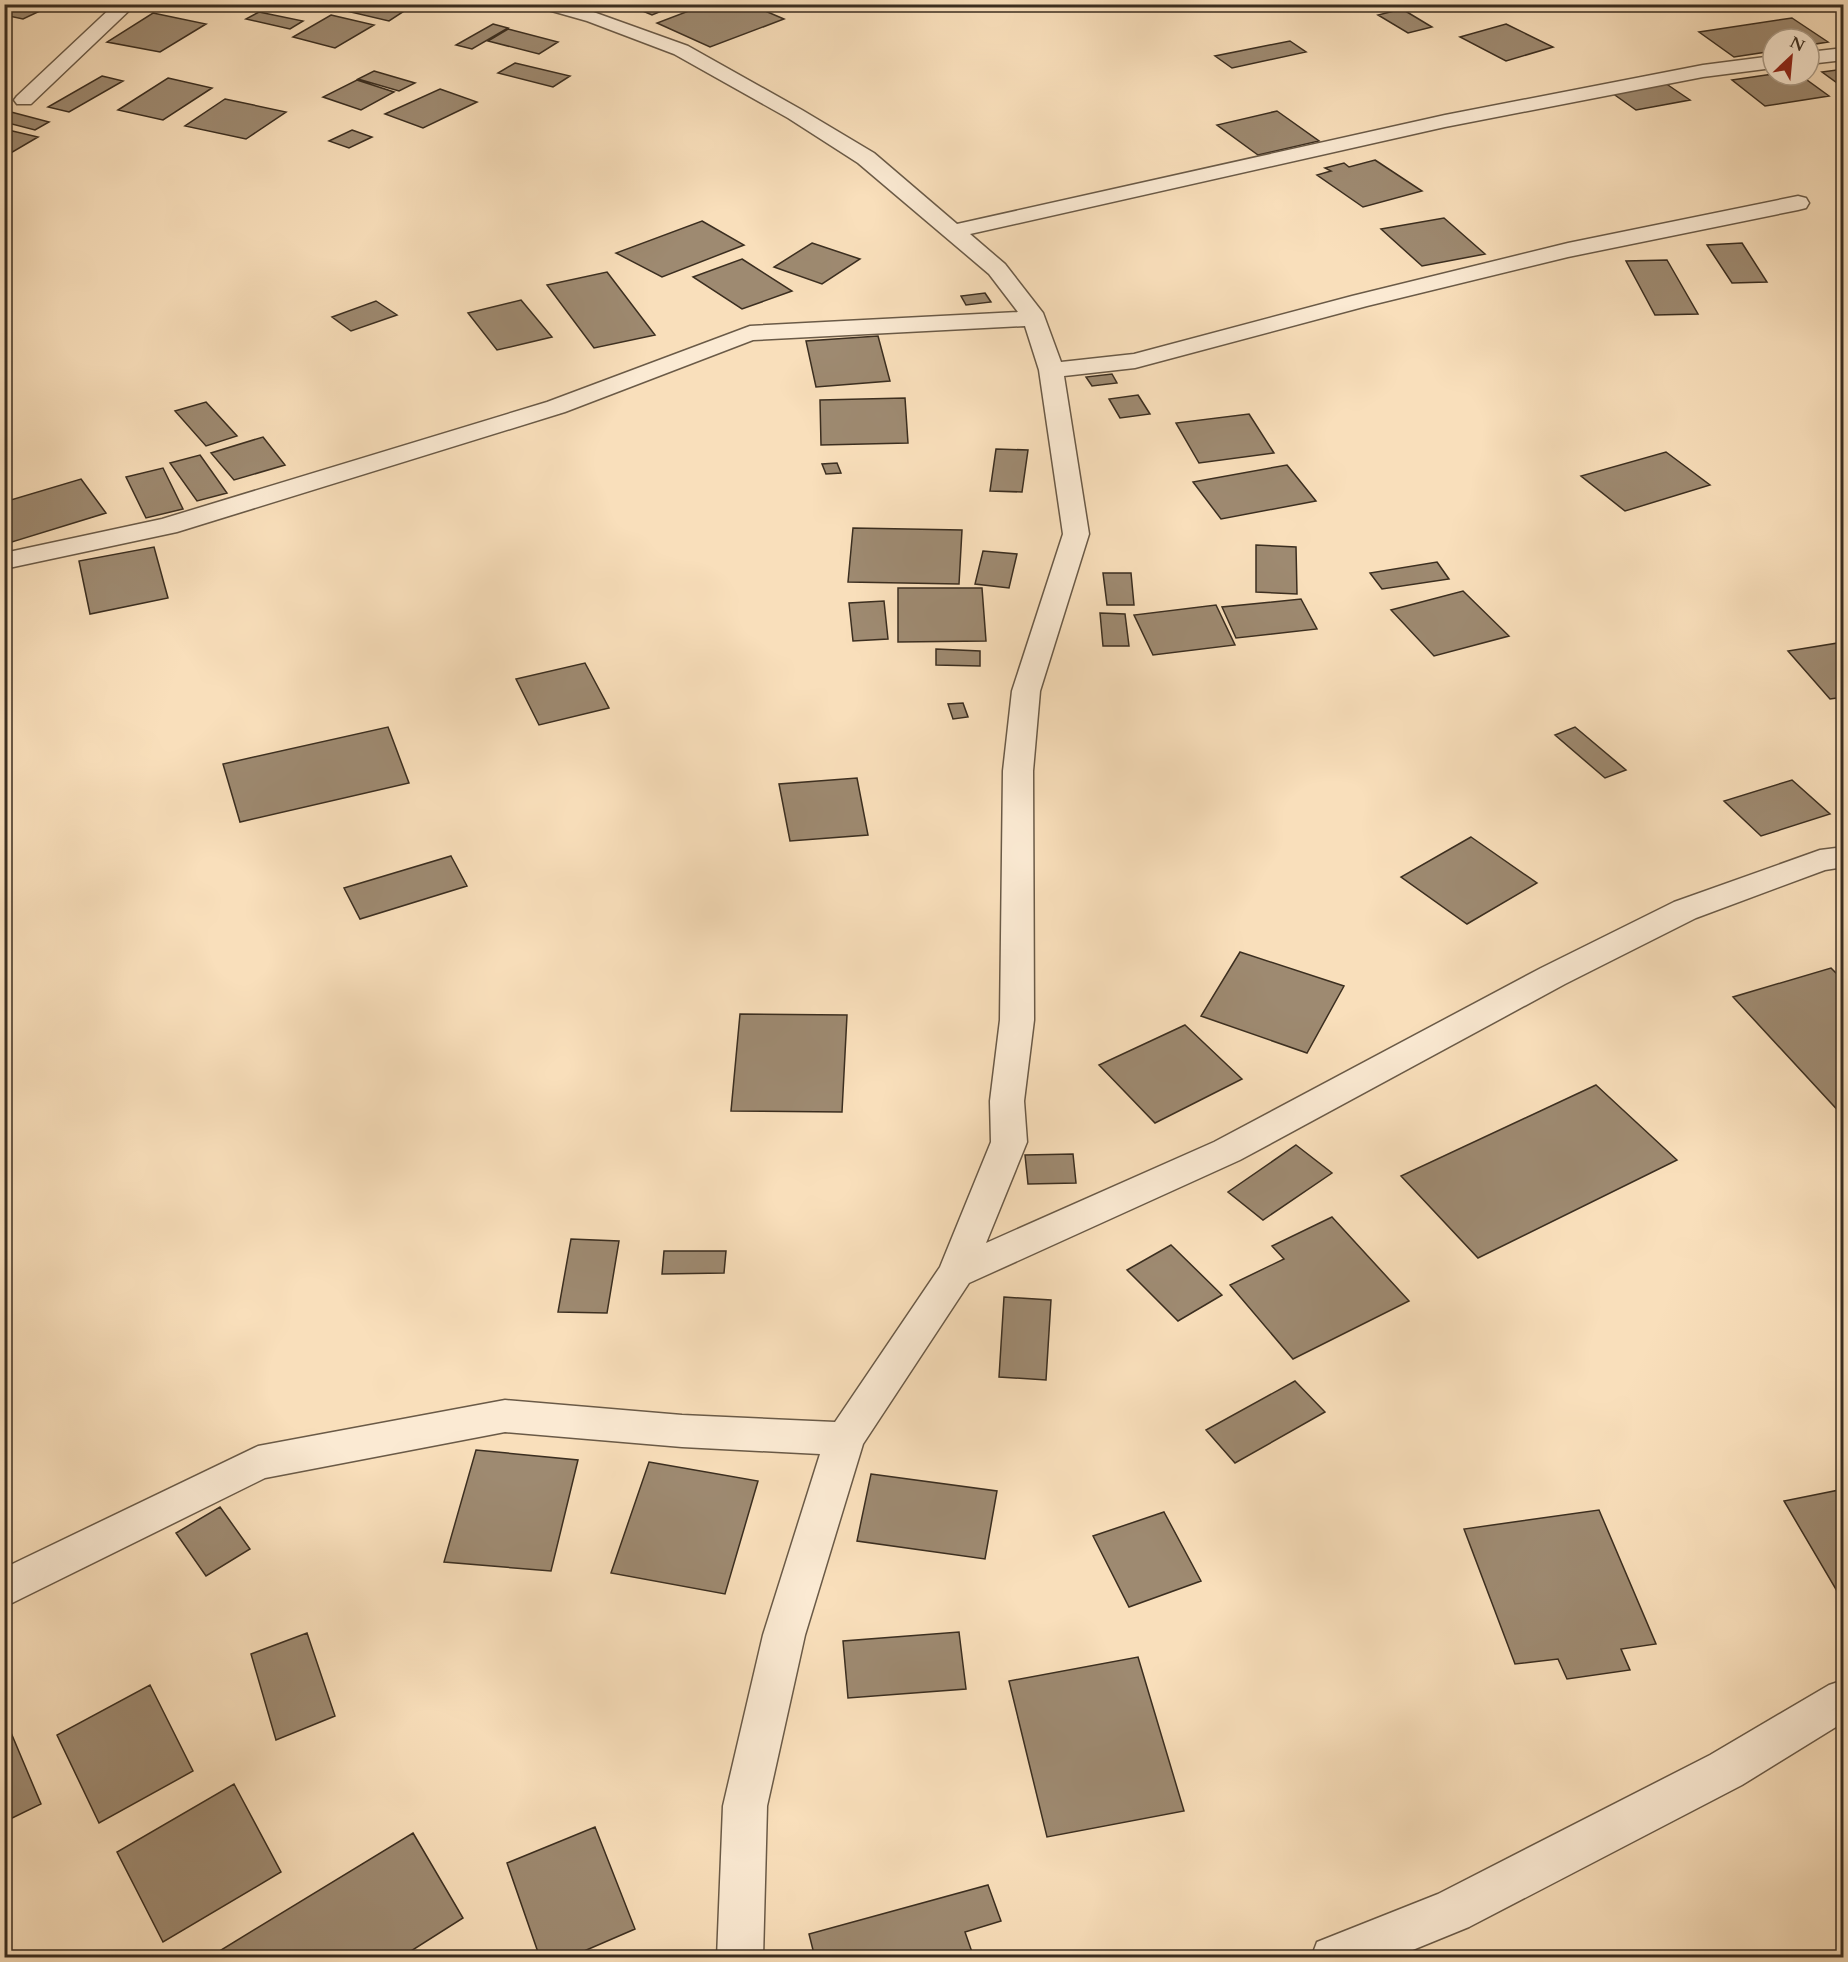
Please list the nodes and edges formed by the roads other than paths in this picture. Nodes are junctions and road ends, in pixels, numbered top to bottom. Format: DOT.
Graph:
graph roads {
  1 [pos="128,4"];
  2 [pos="548,4"];
  3 [pos="1844,54"];
  4 [pos="1821,57"];
  5 [pos="1761,64"];
  6 [pos="24,100"];
  7 [pos="1798,203"];
  8 [pos="954,231"];
  9 [pos="1035,318"];
  10 [pos="1052,370"];
  11 [pos="4,561"];
  12 [pos="1844,857"];
  13 [pos="956,1273"];
  14 [pos="844,1439"];
  15 [pos="4,1589"];
  16 [pos="1844,1699"];
  17 [pos="740,1958"];
  18 [pos="1334,1958"];
  1 -- 6 [label="street"];
  2 -- 8 [label="street"];
  3 -- 4 [label="street"];
  5 -- 8 [label="street"];
  7 -- 10 [label="street"];
  8 -- 9 [label="street"];
  9 -- 10 [label="street"];
  9 -- 11 [label="street"];
  10 -- 13 [label="street"];
  12 -- 13 [label="street"];
  13 -- 14 [label="street"];
  14 -- 15 [label="street"];
  14 -- 17 [label="street"];
  16 -- 18 [label="street"];
}
